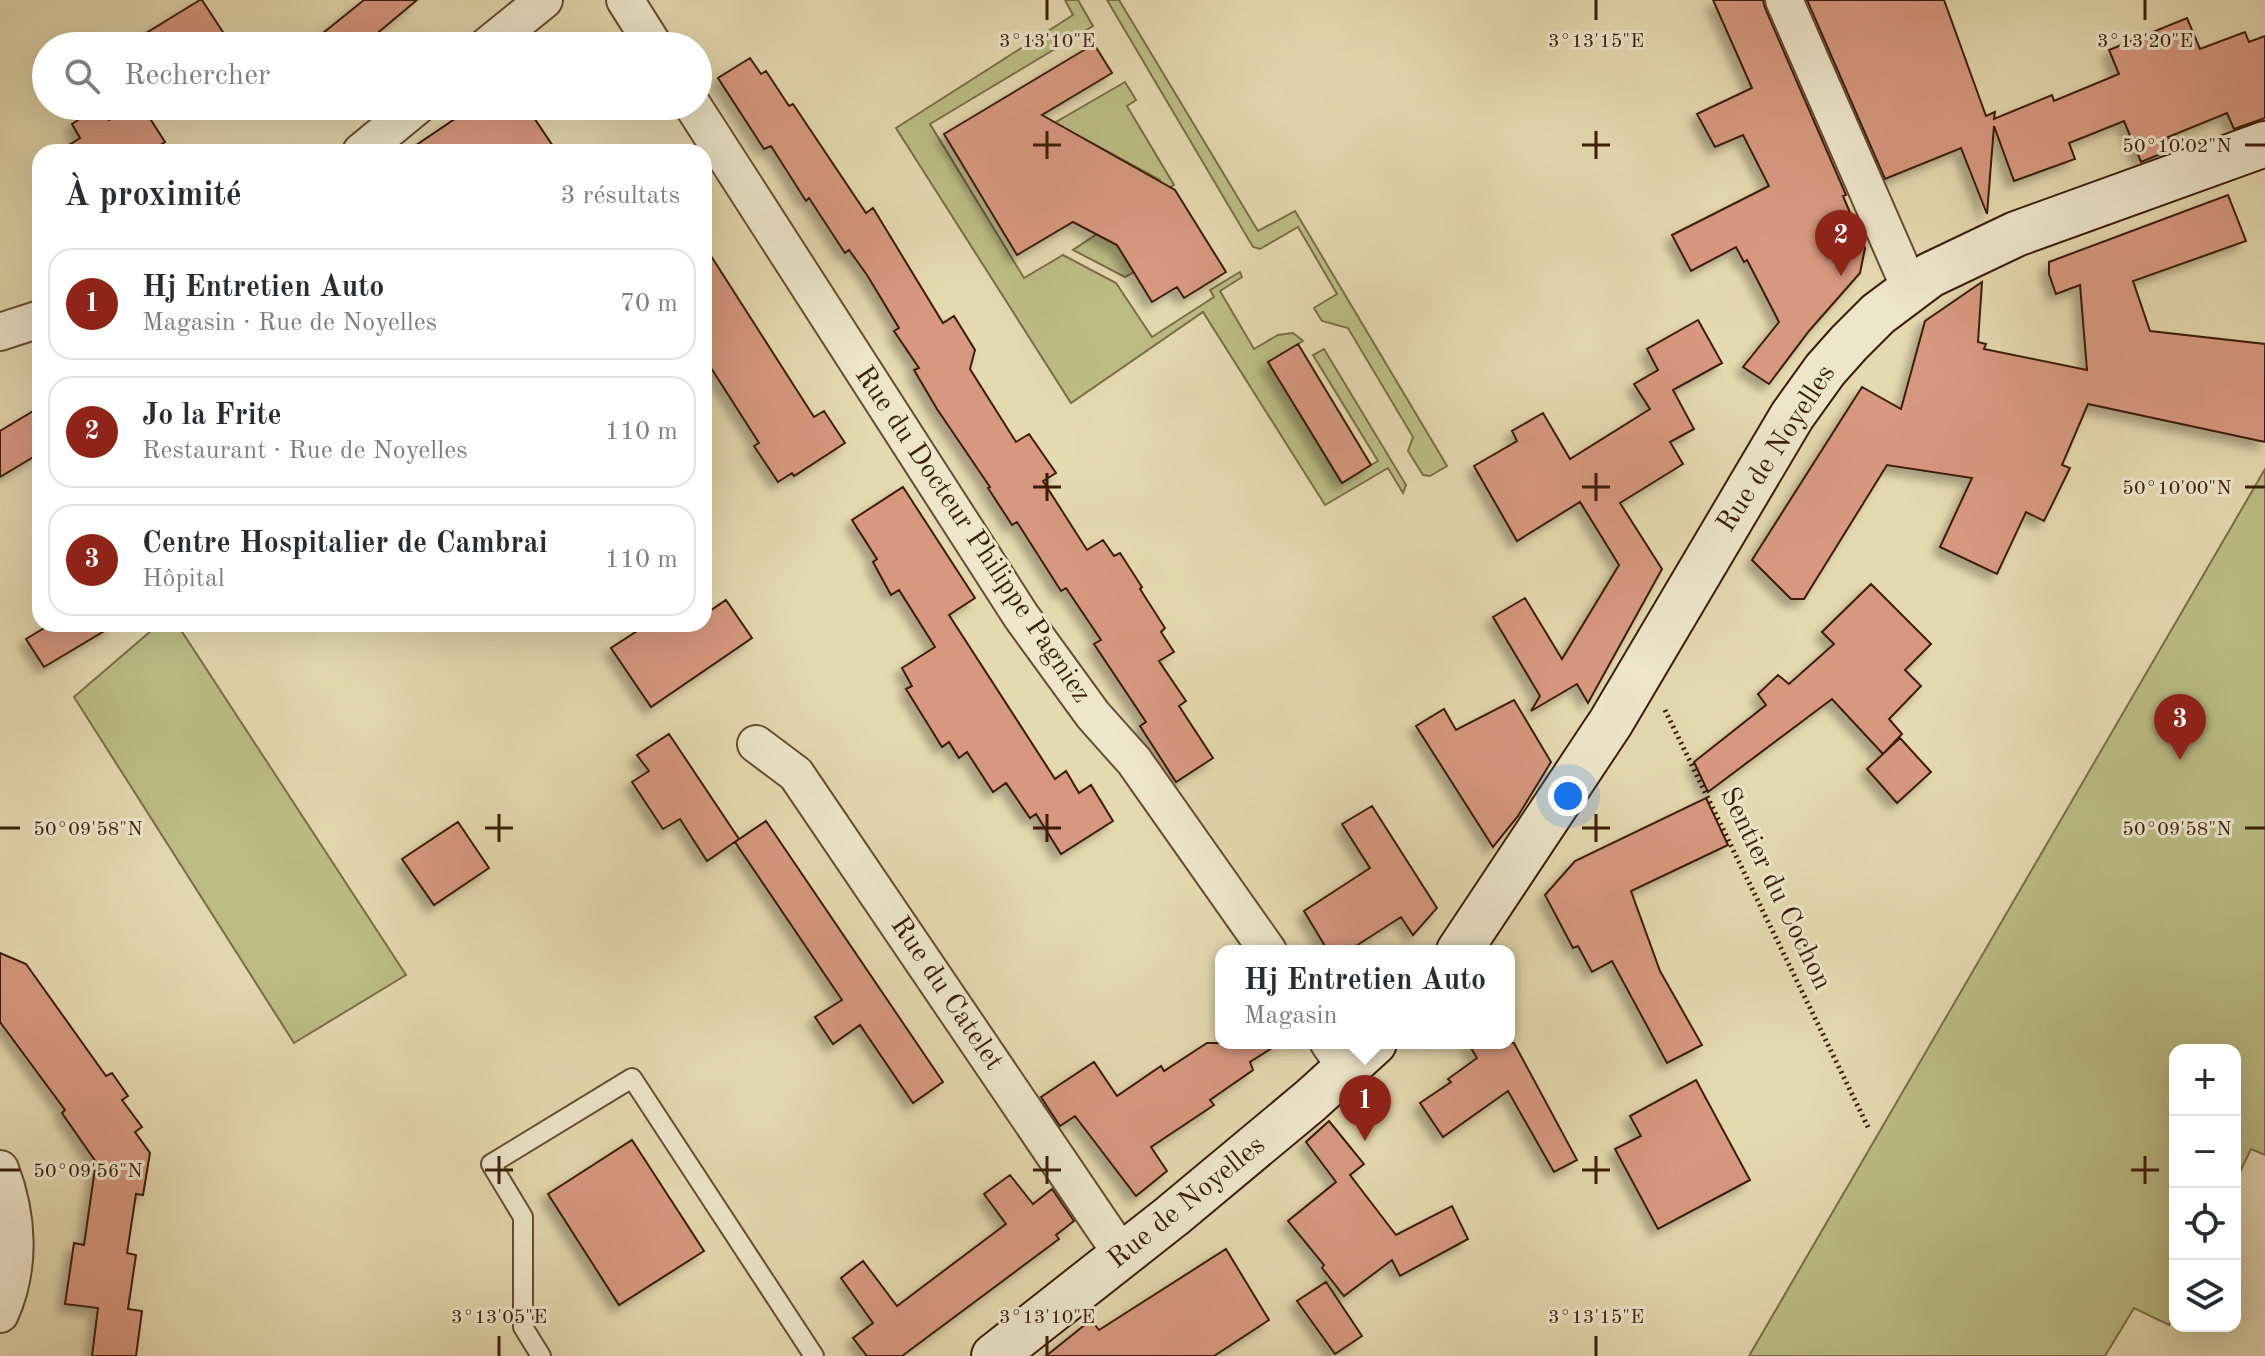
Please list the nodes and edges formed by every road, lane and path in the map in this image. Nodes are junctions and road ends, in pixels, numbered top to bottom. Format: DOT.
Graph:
graph roads {
  1 [pos="544,0"];
  2 [pos="625,0"];
  3 [pos="1784,0"];
  4 [pos="504,32"];
  5 [pos="645,32"];
  6 [pos="400,120"];
  7 [pos="702,120"];
  8 [pos="371,144"];
  9 [pos="2265,144"];
  10 [pos="1910,288"];
  11 [pos="32,322"];
  12 [pos="0,332"];
  13 [pos="1643,667"];
  14 [pos="756,744"];
  15 [pos="1264,945"];
  16 [pos="1463,945"];
  17 [pos="1350,1051"];
  18 [pos="1869,1129"];
  19 [pos="0,1169"];
  20 [pos="1123,1256"];
  21 [pos="0,1314"];
  22 [pos="541,1356"];
  23 [pos="814,1356"];
  24 [pos="994,1356"];
  1 -- 4 [label="street"];
  2 -- 5 [label="street"];
  3 -- 10 [label="street"];
  6 -- 8 [label="street"];
  7 -- 15 [label="street, Rue du Docteur Philippe Pagniez"];
  9 -- 10 [label="street, Rue de Noyelles"];
  10 -- 13 [label="street, Rue de Noyelles"];
  11 -- 12 [label="street"];
  13 -- 16 [label="street, Rue de Noyelles"];
  13 -- 18 [label="path, Sentier du Cochon"];
  14 -- 20 [label="street, Rue du Catelet"];
  17 -- 20 [label="street, Rue de Noyelles"];
  19 -- 21 [label="street"];
  20 -- 24 [label="street, Rue de Noyelles"];
  22 -- 23 [label="lane"];
}
